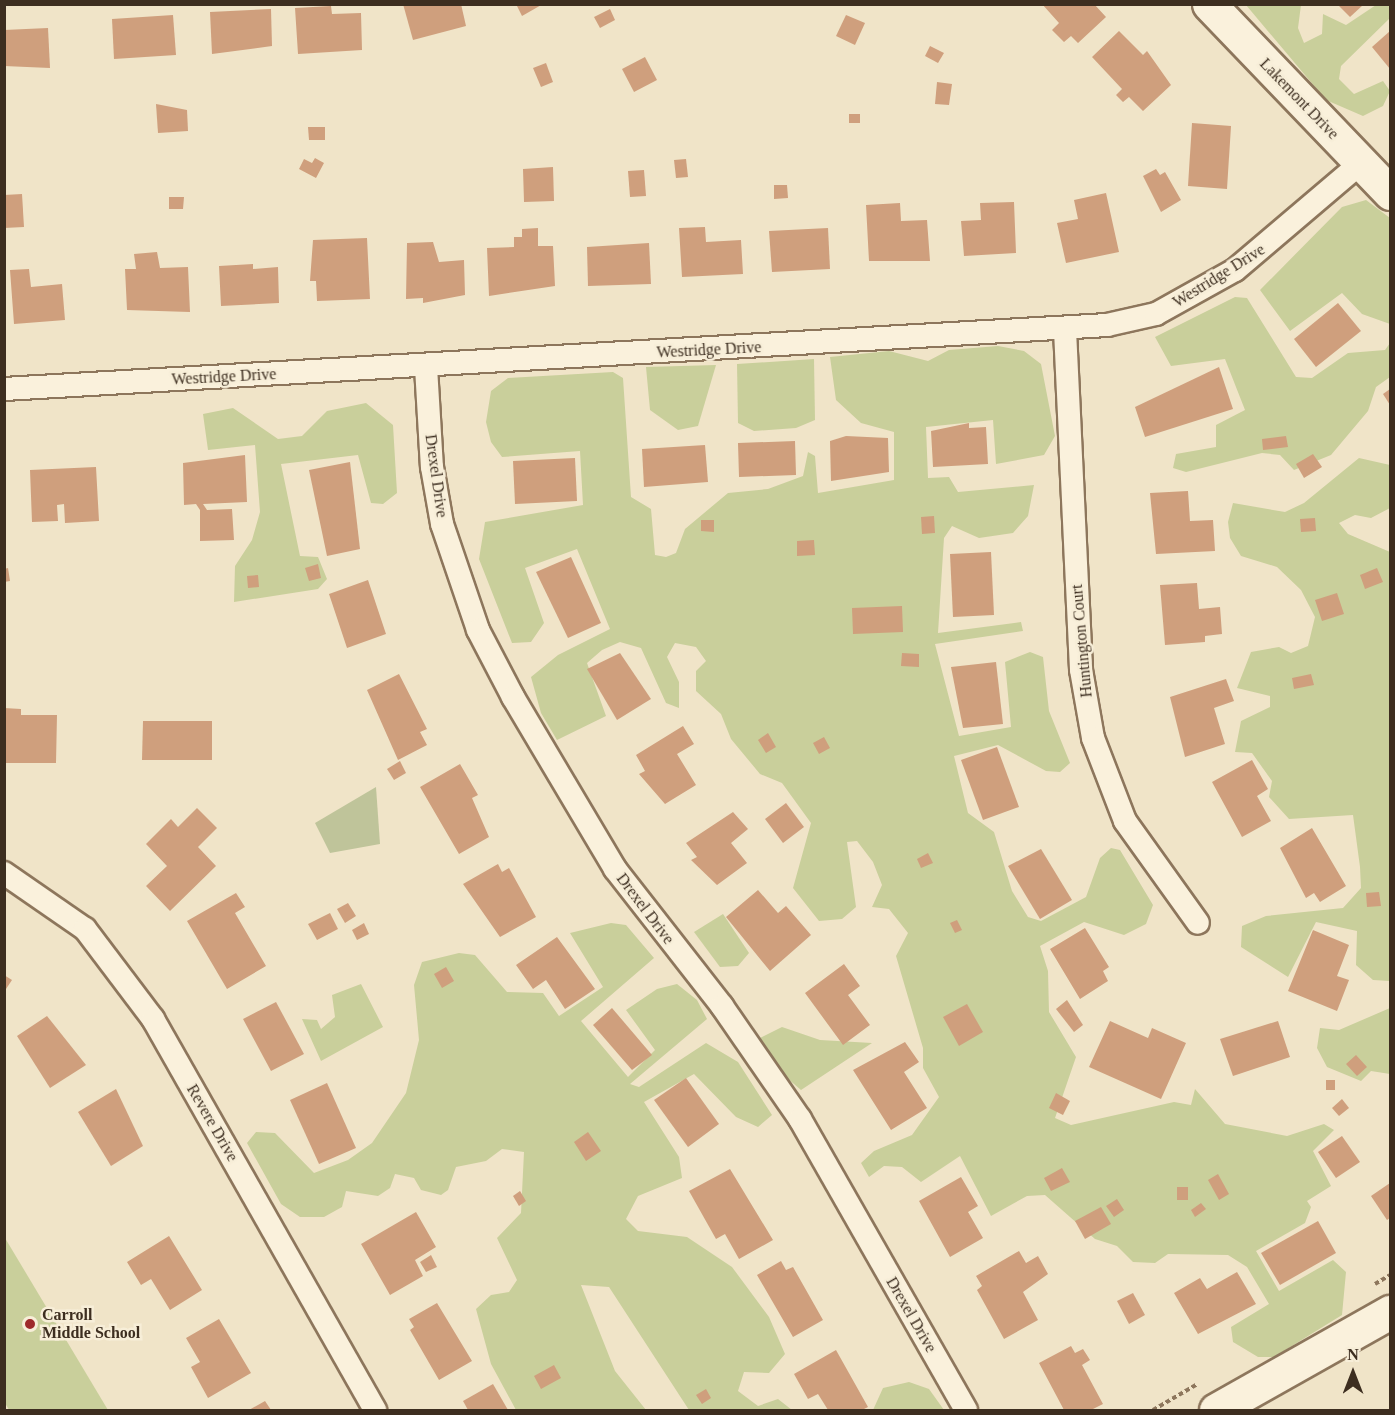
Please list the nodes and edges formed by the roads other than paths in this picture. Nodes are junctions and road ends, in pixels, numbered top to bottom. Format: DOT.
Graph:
graph roads {
  1 [pos="1209,4"];
  2 [pos="1362,162"];
  3 [pos="1390,193"];
  4 [pos="1065,330"];
  5 [pos="426,367"];
  6 [pos="4,389"];
  7 [pos="4,873"];
  8 [pos="1198,923"];
  9 [pos="1390,1312"];
  10 [pos="375,1410"];
  11 [pos="966,1410"];
  12 [pos="1216,1410"];
  1 -- 2 [label="street, Lakemont Drive"];
  2 -- 3 [label="street, Lakemont Drive"];
  2 -- 4 [label="street, Westridge Drive"];
  4 -- 5 [label="street, Westridge Drive"];
  4 -- 8 [label="street, Huntington Court"];
  5 -- 6 [label="street, Westridge Drive"];
  5 -- 11 [label="street, Drexel Drive"];
  7 -- 10 [label="street, Revere Drive"];
  9 -- 12 [label="street"];
}
